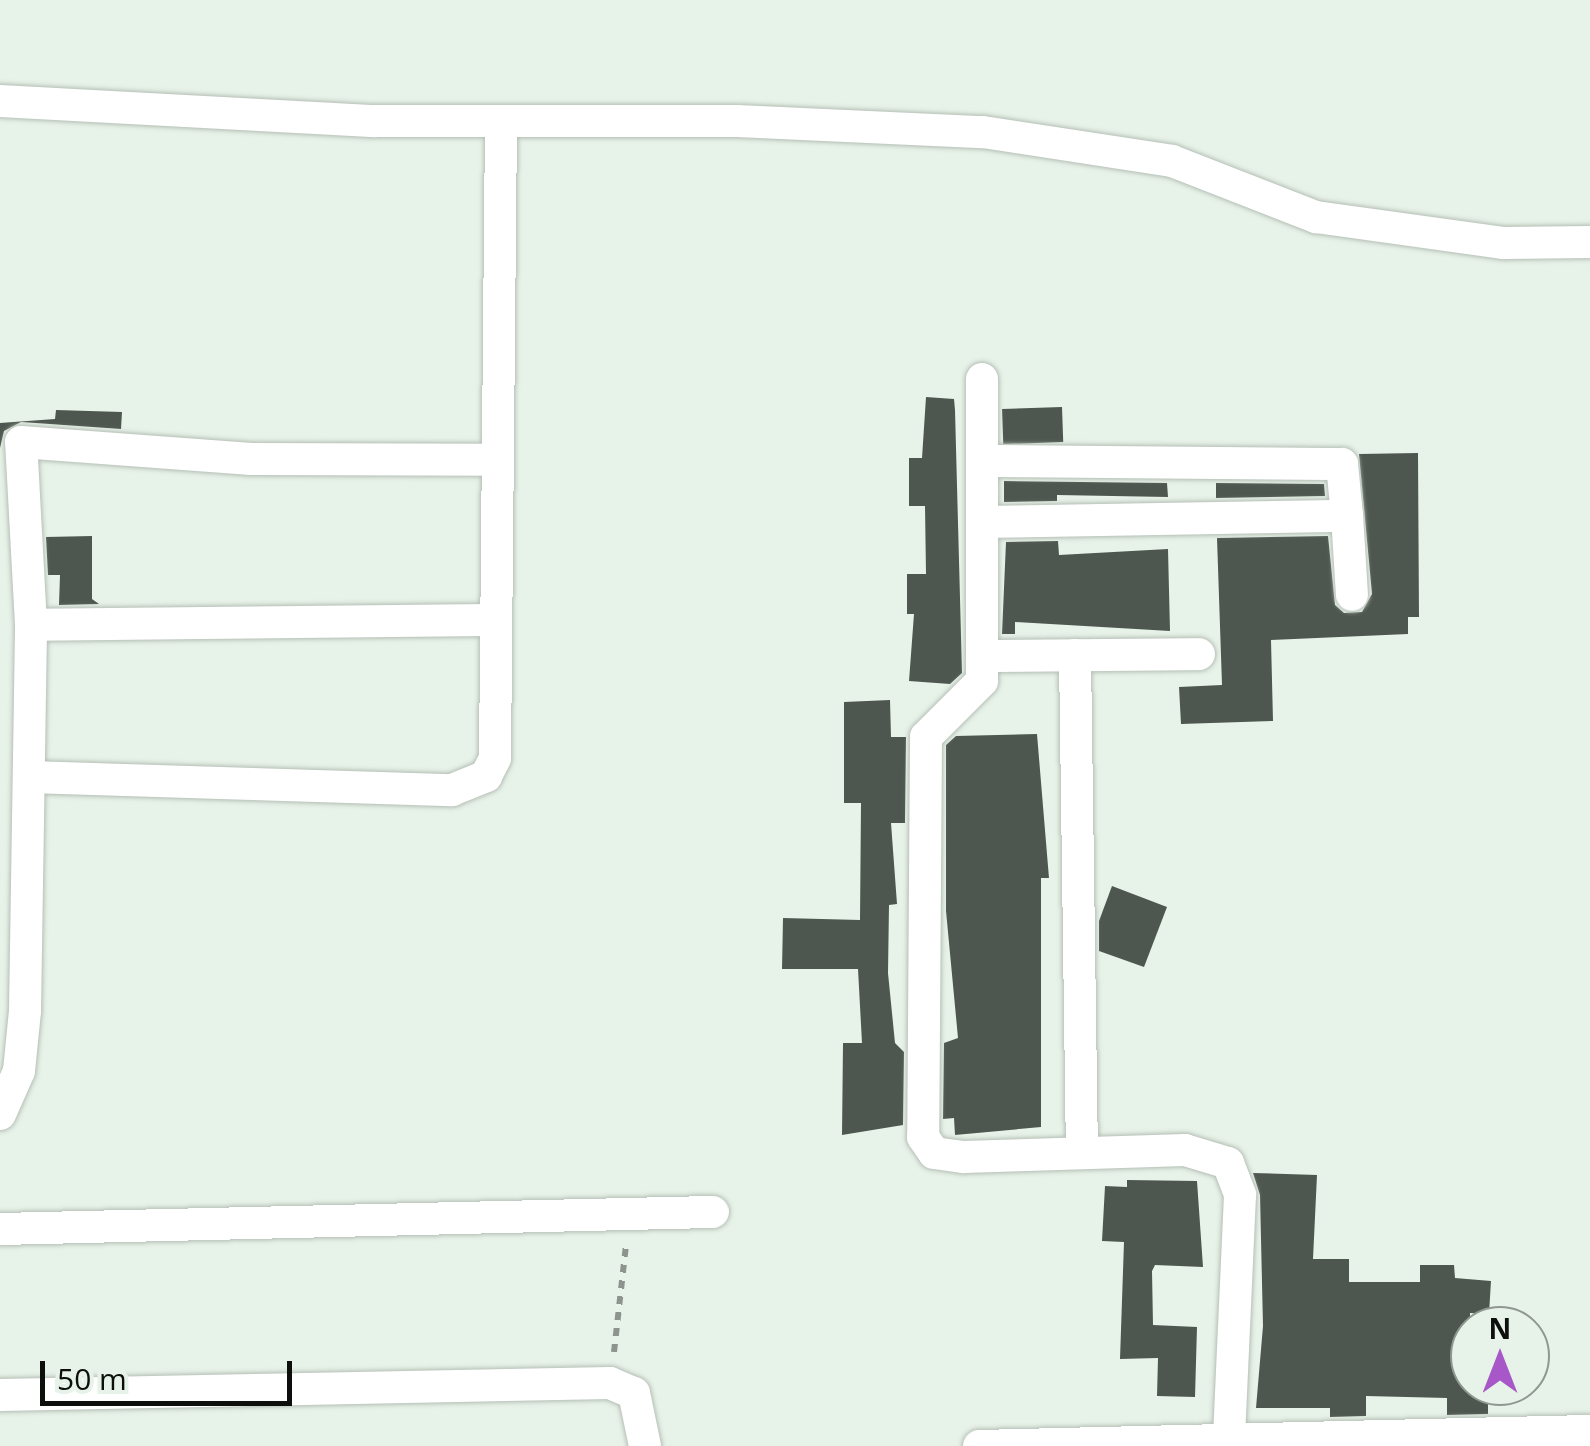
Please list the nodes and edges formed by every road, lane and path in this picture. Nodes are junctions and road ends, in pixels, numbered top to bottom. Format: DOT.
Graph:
graph roads {
  1 [pos="0,101"];
  2 [pos="502,122"];
  3 [pos="1590,242"];
  4 [pos="982,380"];
  5 [pos="11,442"];
  6 [pos="497,460"];
  7 [pos="984,462"];
  8 [pos="1347,516"];
  9 [pos="986,522"];
  10 [pos="1352,595"];
  11 [pos="496,620"];
  12 [pos="31,626"];
  13 [pos="1200,654"];
  14 [pos="1075,655"];
  15 [pos="985,656"];
  16 [pos="29,777"];
  17 [pos="0,1114"];
  18 [pos="1082,1152"];
  19 [pos="713,1212"];
  20 [pos="630,1217"];
  21 [pos="0,1229"];
  22 [pos="610,1383"];
  23 [pos="0,1395"];
  24 [pos="1590,1431"];
  25 [pos="1229,1441"];
  26 [pos="645,1446"];
  27 [pos="979,1446"];
  1 -- 2 [label="street"];
  2 -- 3 [label="street"];
  2 -- 6 [label="street"];
  4 -- 7 [label="street"];
  5 -- 6 [label="street"];
  5 -- 12 [label="street"];
  6 -- 11 [label="street"];
  7 -- 8 [label="street"];
  7 -- 9 [label="street"];
  8 -- 9 [label="street"];
  8 -- 10 [label="street"];
  9 -- 15 [label="street"];
  11 -- 12 [label="street"];
  11 -- 16 [label="street"];
  12 -- 16 [label="street"];
  13 -- 14 [label="street"];
  14 -- 15 [label="street"];
  14 -- 18 [label="street"];
  15 -- 18 [label="street"];
  16 -- 17 [label="street"];
  18 -- 25 [label="street"];
  19 -- 20 [label="street"];
  20 -- 21 [label="street"];
  20 -- 22 [label="path"];
  22 -- 23 [label="street"];
  22 -- 26 [label="street"];
  24 -- 25 [label="street"];
  25 -- 27 [label="street"];
}
